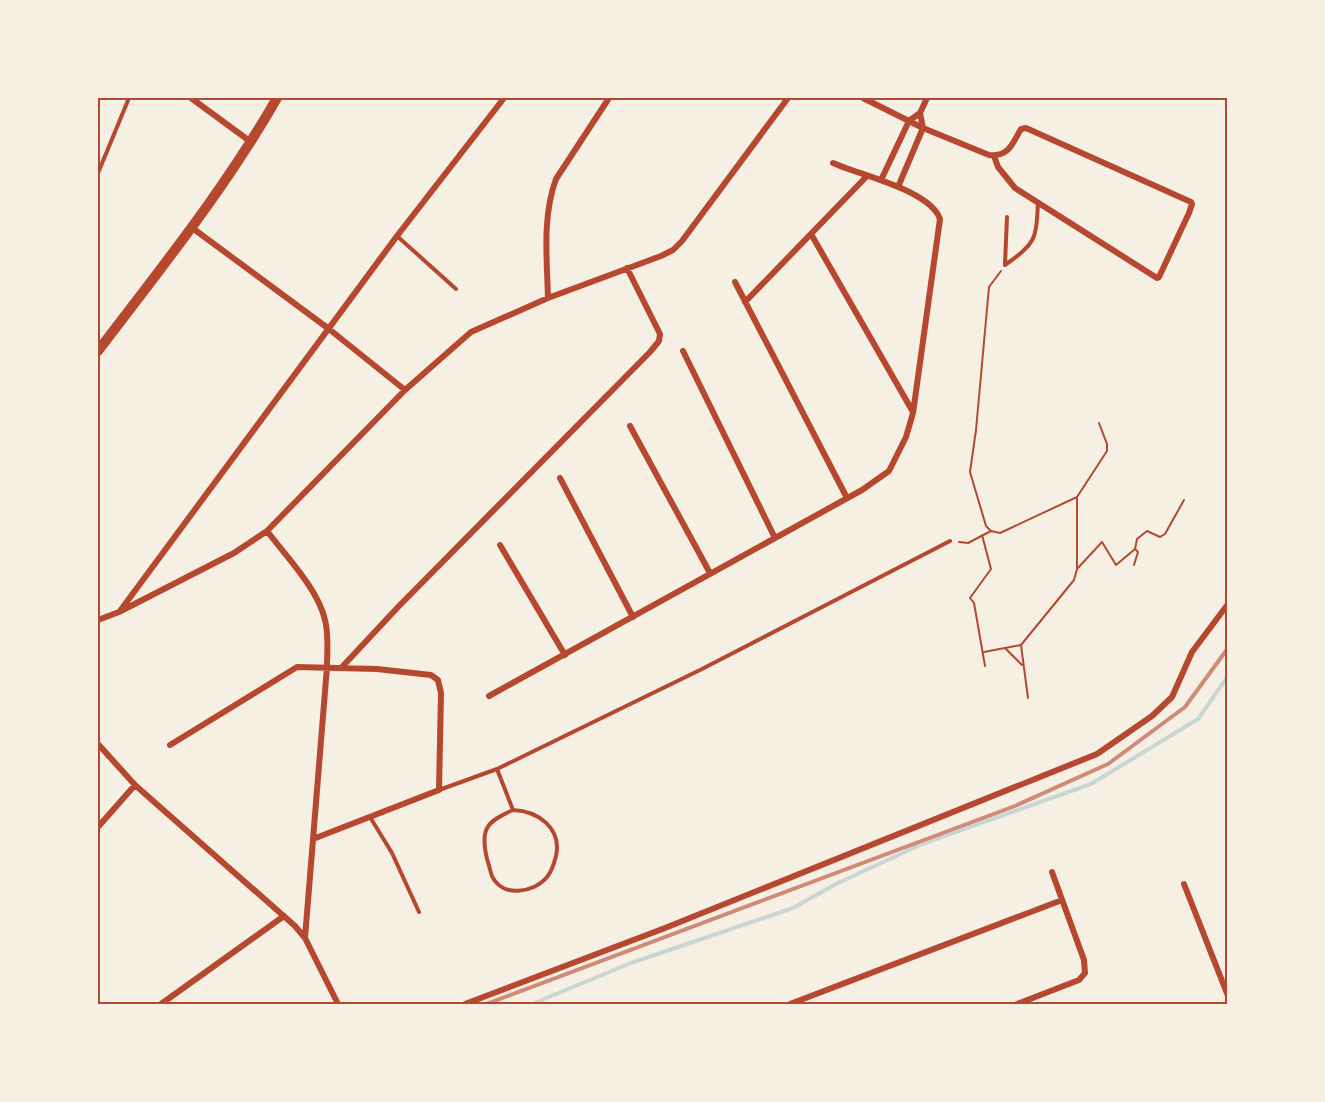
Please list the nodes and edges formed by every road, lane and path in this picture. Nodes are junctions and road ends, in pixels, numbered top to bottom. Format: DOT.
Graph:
graph roads {
  1 [pos="129,98"];
  2 [pos="191,98"];
  3 [pos="277,98"];
  4 [pos="504,98"];
  5 [pos="609,98"];
  6 [pos="788,98"];
  7 [pos="863,98"];
  8 [pos="927,98"];
  9 [pos="920,113"];
  10 [pos="909,121"];
  11 [pos="923,128"];
  12 [pos="251,142"];
  13 [pos="994,156"];
  14 [pos="833,164"];
  15 [pos="98,173"];
  16 [pos="867,176"];
  17 [pos="881,180"];
  18 [pos="898,187"];
  19 [pos="1038,203"];
  20 [pos="1007,217"];
  21 [pos="192,227"];
  22 [pos="811,234"];
  23 [pos="397,236"];
  24 [pos="1005,265"];
  25 [pos="627,268"];
  26 [pos="735,282"];
  27 [pos="456,289"];
  28 [pos="548,298"];
  29 [pos="745,302"];
  30 [pos="329,329"];
  31 [pos="98,351"];
  32 [pos="683,351"];
  33 [pos="405,390"];
  34 [pos="913,413"];
  35 [pos="1099,423"];
  36 [pos="630,426"];
  37 [pos="560,478"];
  38 [pos="1077,497"];
  39 [pos="847,498"];
  40 [pos="1184,500"];
  41 [pos="267,531"];
  42 [pos="991,531"];
  43 [pos="982,535"];
  44 [pos="775,538"];
  45 [pos="950,542"];
  46 [pos="500,545"];
  47 [pos="1135,549"];
  48 [pos="1134,565"];
  49 [pos="1077,569"];
  50 [pos="710,573"];
  51 [pos="1227,604"];
  52 [pos="119,612"];
  53 [pos="633,617"];
  54 [pos="98,620"];
  55 [pos="1021,645"];
  56 [pos="1005,648"];
  57 [pos="984,652"];
  58 [pos="565,655"];
  59 [pos="985,666"];
  60 [pos="327,667"];
  61 [pos="342,667"];
  62 [pos="1024,667"];
  63 [pos="489,696"];
  64 [pos="1028,698"];
  65 [pos="98,744"];
  66 [pos="170,745"];
  67 [pos="497,769"];
  68 [pos="135,785"];
  69 [pos="439,790"];
  70 [pos="513,810"];
  71 [pos="370,817"];
  72 [pos="98,827"];
  73 [pos="313,839"];
  74 [pos="1052,872"];
  75 [pos="1185,884"];
  76 [pos="1062,900"];
  77 [pos="419,912"];
  78 [pos="284,916"];
  79 [pos="305,938"];
  80 [pos="1227,996"];
  81 [pos="161,1005"];
  82 [pos="338,1005"];
  83 [pos="465,1005"];
  84 [pos="790,1005"];
  85 [pos="1017,1005"];
  1 -- 15 [label="lane"];
  2 -- 12 [label="street"];
  3 -- 12 [label="main road"];
  4 -- 23 [label="street"];
  5 -- 28 [label="street"];
  6 -- 25 [label="street"];
  7 -- 10 [label="street"];
  8 -- 9 [label="street"];
  9 -- 10 [label="street"];
  9 -- 11 [label="street"];
  10 -- 11 [label="street"];
  10 -- 17 [label="street"];
  11 -- 13 [label="street"];
  11 -- 18 [label="street"];
  12 -- 21 [label="main road"];
  13 -- 19 [label="street"];
  13 -- 19 [label="street"];
  14 -- 16 [label="street"];
  16 -- 17 [label="street"];
  16 -- 22 [label="street"];
  17 -- 18 [label="street"];
  18 -- 34 [label="street"];
  19 -- 24 [label="lane"];
  20 -- 24 [label="lane"];
  21 -- 30 [label="street"];
  21 -- 31 [label="main road"];
  22 -- 29 [label="street"];
  22 -- 34 [label="street"];
  23 -- 27 [label="lane"];
  23 -- 30 [label="street"];
  24 -- 42 [label="path"];
  25 -- 28 [label="street"];
  25 -- 61 [label="street"];
  26 -- 29 [label="street"];
  28 -- 33 [label="street"];
  29 -- 39 [label="street"];
  30 -- 33 [label="street"];
  30 -- 52 [label="street"];
  32 -- 44 [label="street"];
  33 -- 41 [label="street"];
  34 -- 39 [label="street"];
  35 -- 38 [label="path"];
  36 -- 50 [label="street"];
  37 -- 53 [label="street"];
  38 -- 42 [label="path"];
  38 -- 49 [label="path"];
  39 -- 44 [label="street"];
  40 -- 47 [label="path"];
  41 -- 52 [label="street"];
  41 -- 60 [label="street"];
  42 -- 43 [label="path"];
  43 -- 45 [label="path"];
  43 -- 57 [label="path"];
  44 -- 50 [label="street"];
  45 -- 67 [label="lane"];
  46 -- 58 [label="street"];
  47 -- 48 [label="path"];
  47 -- 49 [label="path"];
  49 -- 55 [label="path"];
  50 -- 53 [label="street"];
  51 -- 83 [label="street"];
  52 -- 54 [label="street"];
  53 -- 58 [label="street"];
  55 -- 56 [label="path"];
  55 -- 62 [label="path"];
  56 -- 57 [label="path"];
  56 -- 62 [label="path"];
  57 -- 59 [label="path"];
  58 -- 63 [label="street"];
  60 -- 61 [label="street"];
  60 -- 66 [label="street"];
  60 -- 73 [label="street"];
  61 -- 69 [label="street"];
  62 -- 64 [label="path"];
  65 -- 68 [label="street"];
  67 -- 69 [label="lane"];
  67 -- 70 [label="lane"];
  68 -- 72 [label="street"];
  68 -- 78 [label="street"];
  69 -- 71 [label="street"];
  70 -- 70 [label="lane"];
  71 -- 73 [label="street"];
  71 -- 77 [label="lane"];
  73 -- 79 [label="street"];
  74 -- 76 [label="street"];
  75 -- 80 [label="street"];
  76 -- 84 [label="street"];
  76 -- 85 [label="street"];
  78 -- 79 [label="street"];
  78 -- 81 [label="street"];
  79 -- 82 [label="street"];
}
